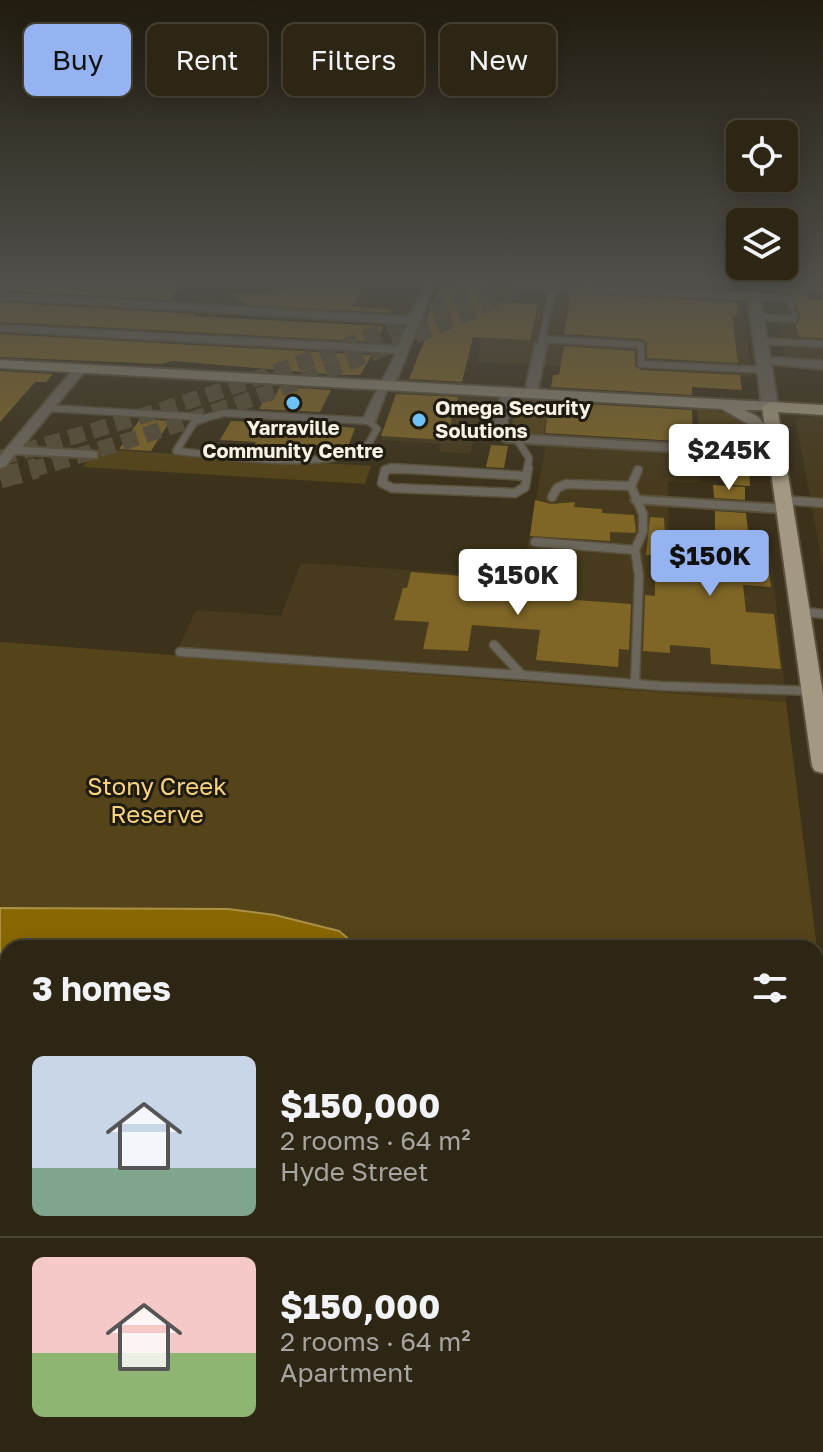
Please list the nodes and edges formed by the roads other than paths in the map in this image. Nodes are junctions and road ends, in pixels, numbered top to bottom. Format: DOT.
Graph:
graph roads {
  1 [pos="398,349"];
  2 [pos="539,350"];
  3 [pos="641,350"];
  4 [pos="761,350"];
  5 [pos="0,364"];
  6 [pos="823,365"];
  7 [pos="764,366"];
  8 [pos="81,368"];
  9 [pos="383,385"];
  10 [pos="507,392"];
  11 [pos="531,393"];
  12 [pos="720,404"];
  13 [pos="770,407"];
  14 [pos="47,408"];
  15 [pos="823,410"];
  16 [pos="470,412"];
  17 [pos="503,414"];
  18 [pos="202,418"];
  19 [pos="369,421"];
  20 [pos="508,437"];
  21 [pos="12,450"];
  22 [pos="776,450"];
  23 [pos="92,455"];
  24 [pos="0,464"];
  25 [pos="638,470"];
  26 [pos="526,476"];
  27 [pos="635,493"];
  28 [pos="552,497"];
  29 [pos="823,503"];
  30 [pos="784,505"];
  31 [pos="535,542"];
  32 [pos="635,550"];
  33 [pos="800,611"];
  34 [pos="823,614"];
  35 [pos="494,645"];
  36 [pos="180,652"];
  37 [pos="522,675"];
  38 [pos="635,684"];
  39 [pos="812,691"];
  40 [pos="823,766"];
  1 -- 9 [label="street"];
  2 -- 11 [label="street"];
  3 -- 7 [label="lane"];
  4 -- 7 [label="street"];
  5 -- 8 [label="main road"];
  6 -- 7 [label="street"];
  7 -- 13 [label="street"];
  8 -- 9 [label="main road"];
  8 -- 14 [label="street"];
  9 -- 10 [label="main road"];
  9 -- 19 [label="street"];
  10 -- 11 [label="main road"];
  10 -- 17 [label="street"];
  11 -- 12 [label="main road"];
  12 -- 13 [label="main road"];
  12 -- 22 [label="main road"];
  13 -- 15 [label="main road"];
  13 -- 22 [label="main road"];
  14 -- 18 [label="lane"];
  14 -- 21 [label="street"];
  16 -- 17 [label="lane"];
  17 -- 20 [label="street"];
  18 -- 19 [label="lane"];
  18 -- 19 [label="lane"];
  20 -- 22 [label="street"];
  20 -- 26 [label="lane"];
  21 -- 23 [label="street"];
  21 -- 24 [label="street"];
  22 -- 30 [label="main road"];
  25 -- 27 [label="lane"];
  26 -- 26 [label="lane"];
  27 -- 28 [label="lane"];
  27 -- 30 [label="street"];
  27 -- 32 [label="lane"];
  29 -- 30 [label="lane"];
  30 -- 33 [label="main road"];
  31 -- 32 [label="lane"];
  32 -- 38 [label="lane"];
  33 -- 34 [label="lane"];
  33 -- 39 [label="main road"];
  35 -- 37 [label="lane"];
  36 -- 37 [label="lane"];
  37 -- 38 [label="lane"];
  38 -- 39 [label="lane"];
  39 -- 40 [label="main road"];
}
